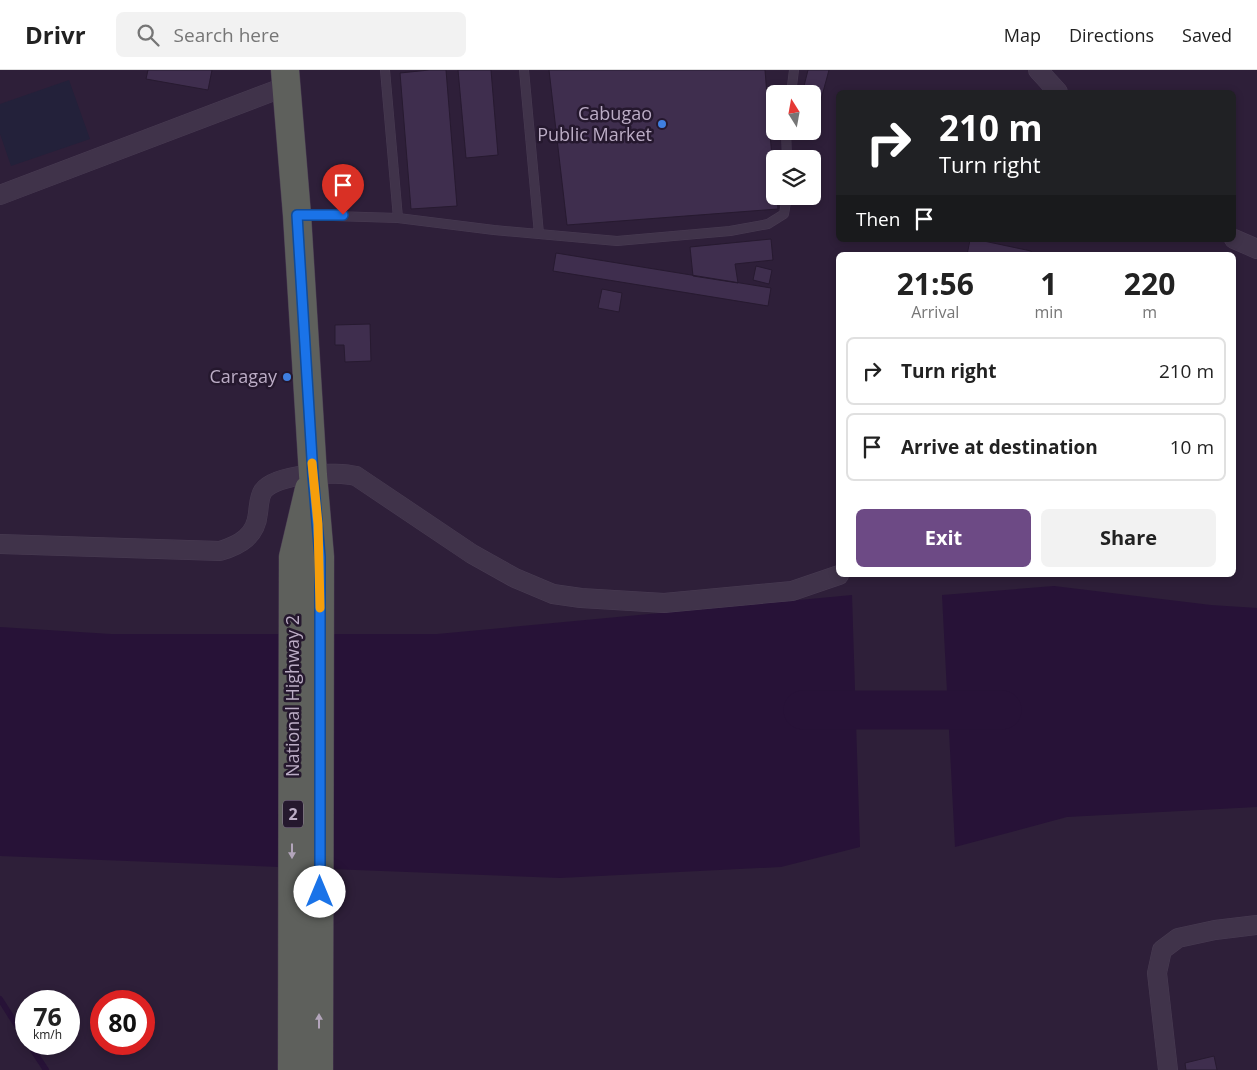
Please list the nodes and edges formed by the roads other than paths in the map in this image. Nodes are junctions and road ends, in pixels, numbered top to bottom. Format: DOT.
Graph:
graph roads {
  1 [pos="385,70"];
  2 [pos="524,70"];
  3 [pos="794,70"];
  4 [pos="1038,70"];
  5 [pos="286,78"];
  6 [pos="792,85"];
  7 [pos="1056,90"];
  8 [pos="0,195"];
  9 [pos="786,205"];
  10 [pos="297,215"];
  11 [pos="398,218"];
  12 [pos="539,234"];
  13 [pos="1236,240"];
  14 [pos="1257,249"];
  15 [pos="313,475"];
  16 [pos="0,544"];
  17 [pos="836,576"];
  18 [pos="1257,925"];
  19 [pos="292,1070"];
  20 [pos="319,1070"];
  21 [pos="1168,1070"];
  1 -- 11 [label="lane"];
  2 -- 12 [label="lane"];
  3 -- 6 [label="lane"];
  4 -- 7 [label="street"];
  5 -- 8 [label="street"];
  5 -- 10 [label="highway, National Highway 2 / 2"];
  9 -- 12 [label="lane"];
  10 -- 11 [label="lane"];
  10 -- 15 [label="highway, National Highway 2 / 2"];
  11 -- 12 [label="lane"];
  13 -- 14 [label="street"];
  15 -- 16 [label="street"];
  15 -- 17 [label="street"];
  15 -- 19 [label="highway, National Highway 2 / 2, one-way"];
  20 -- 15 [label="highway, National Highway 2 / 2, one-way"];
  18 -- 21 [label="street"];
}
